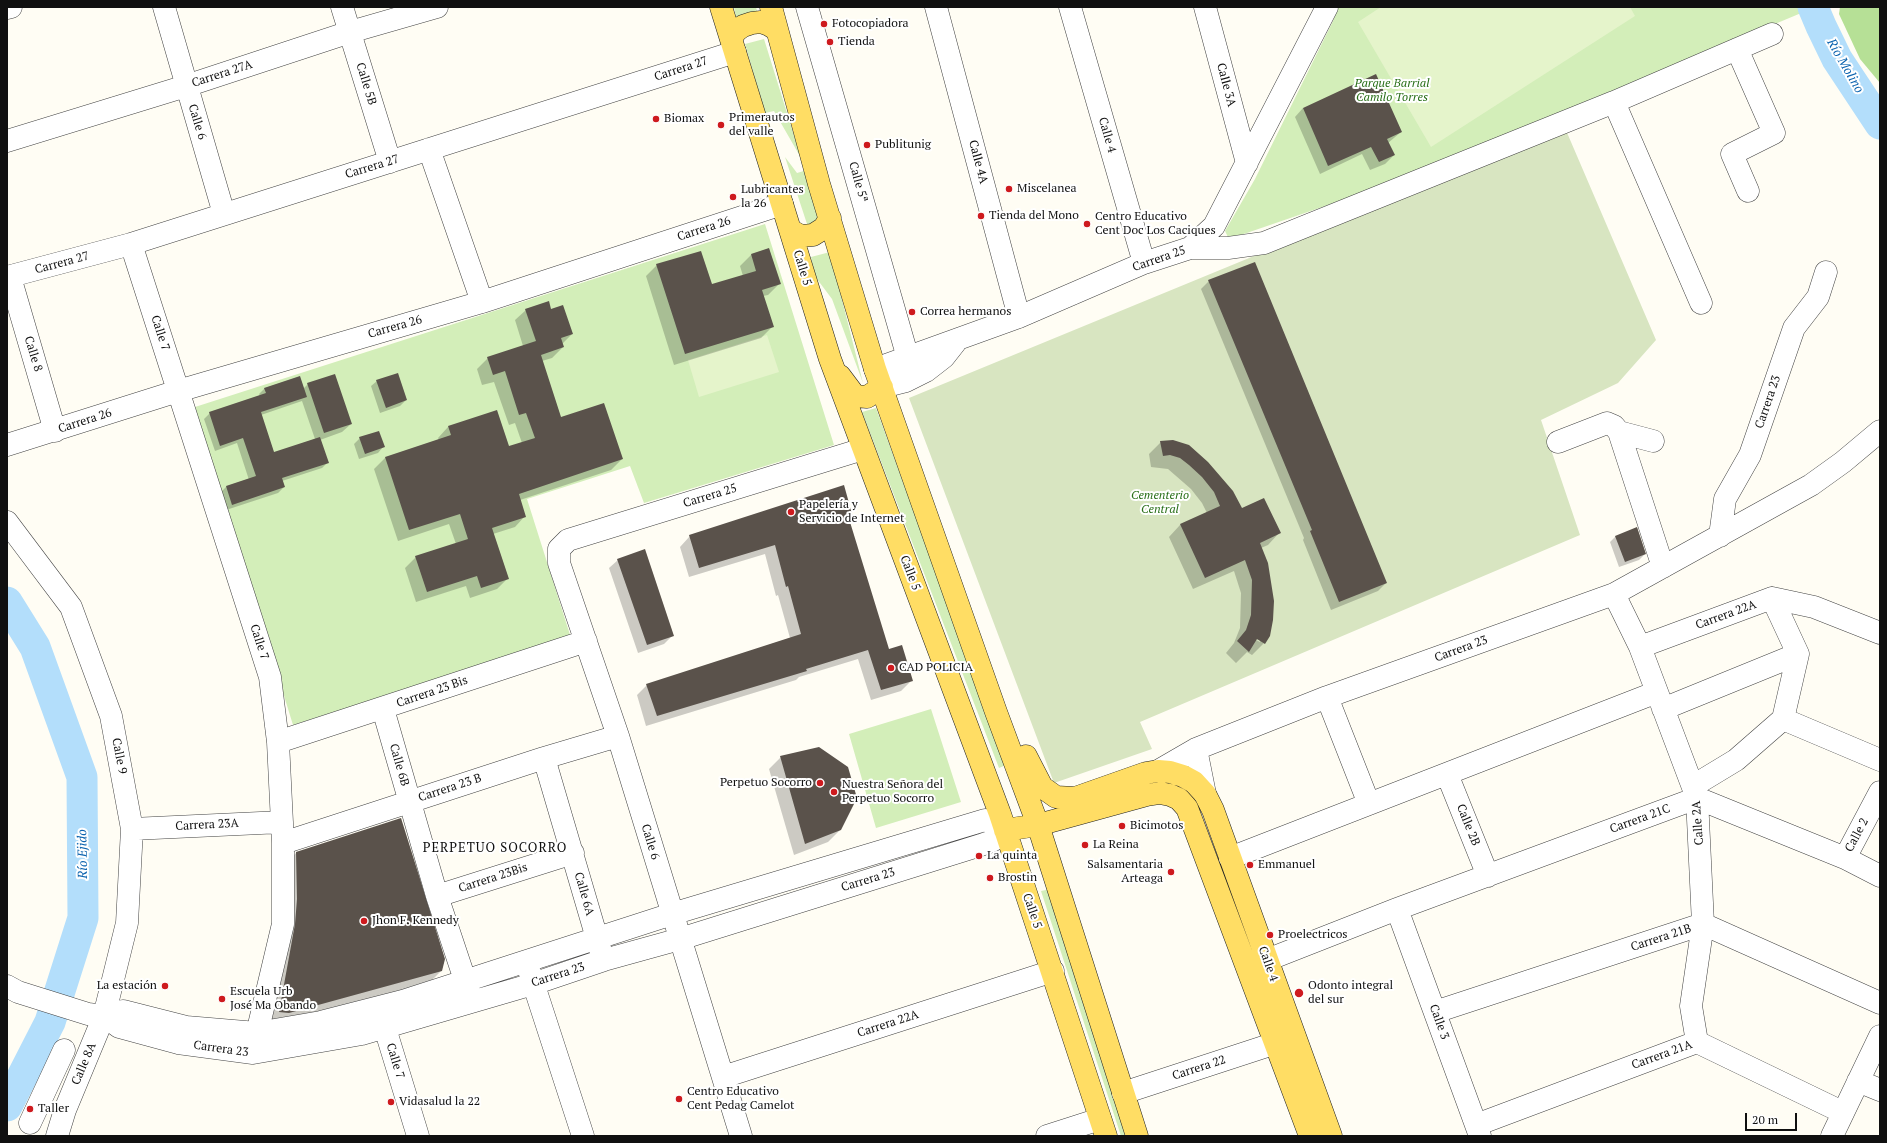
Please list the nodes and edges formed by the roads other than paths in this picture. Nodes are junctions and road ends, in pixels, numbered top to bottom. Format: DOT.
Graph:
graph roads {
  1 [pos="11,7"];
  2 [pos="164,7"];
  3 [pos="342,7"];
  4 [pos="437,7"];
  5 [pos="722,7"];
  6 [pos="771,7"];
  7 [pos="807,7"];
  8 [pos="936,7"];
  9 [pos="1070,7"];
  10 [pos="1205,7"];
  11 [pos="1327,7"];
  12 [pos="7,8"];
  13 [pos="777,30"];
  14 [pos="350,32"];
  15 [pos="1772,34"];
  16 [pos="733,46"];
  17 [pos="1736,50"];
  18 [pos="186,86"];
  19 [pos="1614,102"];
  20 [pos="7,141"];
  21 [pos="429,150"];
  22 [pos="390,162"];
  23 [pos="1247,163"];
  24 [pos="1748,191"];
  25 [pos="782,204"];
  26 [pos="224,214"];
  27 [pos="830,218"];
  28 [pos="790,230"];
  29 [pos="131,244"];
  30 [pos="1190,248"];
  31 [pos="1144,263"];
  32 [pos="1826,272"];
  33 [pos="8,278"];
  34 [pos="482,302"];
  35 [pos="1701,304"];
  36 [pos="1019,317"];
  37 [pos="958,339"];
  38 [pos="908,358"];
  39 [pos="830,359"];
  40 [pos="878,378"];
  41 [pos="178,391"];
  42 [pos="55,431"];
  43 [pos="1880,431"];
  44 [pos="1618,432"];
  45 [pos="1653,441"];
  46 [pos="1558,442"];
  47 [pos="7,445"];
  48 [pos="863,449"];
  49 [pos="7,522"];
  50 [pos="1720,536"];
  51 [pos="559,549"];
  52 [pos="1663,567"];
  53 [pos="1614,594"];
  54 [pos="1772,598"];
  55 [pos="1880,633"];
  56 [pos="586,641"];
  57 [pos="1640,647"];
  58 [pos="1798,654"];
  59 [pos="1327,697"];
  60 [pos="1660,700"];
  61 [pos="383,709"];
  62 [pos="996,712"];
  63 [pos="1783,718"];
  64 [pos="618,736"];
  65 [pos="278,742"];
  66 [pos="1196,749"];
  67 [pos="544,758"];
  68 [pos="1880,760"];
  69 [pos="1158,771"];
  70 [pos="1447,774"];
  71 [pos="1695,792"];
  72 [pos="1880,792"];
  73 [pos="1205,794"];
  74 [pos="409,802"];
  75 [pos="1369,804"];
  76 [pos="282,822"];
  77 [pos="1038,826"];
  78 [pos="132,829"];
  79 [pos="1005,830"];
  80 [pos="283,843"];
  81 [pos="572,853"];
  82 [pos="1230,858"];
  83 [pos="1845,858"];
  84 [pos="1488,876"];
  85 [pos="1880,876"];
  86 [pos="437,896"];
  87 [pos="1397,909"];
  88 [pos="672,914"];
  89 [pos="1703,924"];
  90 [pos="597,938"];
  91 [pos="680,939"];
  92 [pos="604,960"];
  93 [pos="1267,960"];
  94 [pos="526,961"];
  95 [pos="1053,971"];
  96 [pos="465,981"];
  97 [pos="533,984"];
  98 [pos="13,989"];
  99 [pos="472,1002"];
  100 [pos="1880,1003"];
  101 [pos="1435,1012"];
  102 [pos="104,1016"];
  103 [pos="382,1018"];
  104 [pos="1880,1036"];
  105 [pos="1276,1042"];
  106 [pos="1697,1042"];
  107 [pos="255,1043"];
  108 [pos="64,1050"];
  109 [pos="723,1077"];
  110 [pos="1858,1081"];
  111 [pos="1880,1090"];
  112 [pos="1123,1093"];
  113 [pos="42,1098"];
  114 [pos="65,1110"];
  115 [pos="1842,1112"];
  116 [pos="30,1122"];
  117 [pos="1103,1127"];
  118 [pos="1478,1130"];
  119 [pos="1323,1133"];
  120 [pos="57,1136"];
  121 [pos="418,1136"];
  122 [pos="583,1136"];
  123 [pos="742,1136"];
  124 [pos="1048,1136"];
  125 [pos="1137,1136"];
  126 [pos="1832,1136"];
  1 -- 12 [label="street"];
  2 -- 18 [label="street, Calle 6"];
  3 -- 14 [label="street, Calle 5B"];
  4 -- 14 [label="street, Carrera 27A"];
  5 -- 16 [label="main road, Calle 5"];
  6 -- 13 [label="main road"];
  7 -- 38 [label="street, Calle 5ª"];
  8 -- 36 [label="street, Calle 4A"];
  9 -- 31 [label="street, Calle 4"];
  10 -- 23 [label="street, Calle 3A"];
  11 -- 23 [label="street, Carrera 25"];
  13 -- 16 [label="main road"];
  13 -- 27 [label="main road"];
  14 -- 18 [label="street, Carrera 27A"];
  14 -- 22 [label="street, Calle 5B"];
  15 -- 17 [label="street"];
  16 -- 21 [label="street, Carrera 27"];
  16 -- 25 [label="main road, Calle 5"];
  17 -- 19 [label="street"];
  17 -- 24 [label="street"];
  18 -- 20 [label="street, Carrera 27A"];
  18 -- 26 [label="street, Calle 6"];
  19 -- 30 [label="street"];
  19 -- 35 [label="street"];
  21 -- 22 [label="street, Carrera 27"];
  21 -- 34 [label="street"];
  22 -- 26 [label="street, Carrera 27"];
  23 -- 30 [label="street, Carrera 25"];
  25 -- 28 [label="main road, Calle 5"];
  25 -- 34 [label="street, Carrera 26"];
  26 -- 29 [label="street, Carrera 27"];
  27 -- 28 [label="main road"];
  27 -- 40 [label="main road"];
  28 -- 39 [label="main road, Calle 5"];
  29 -- 33 [label="street, Carrera 27"];
  29 -- 41 [label="street, Calle 7"];
  30 -- 31 [label="street, Carrera 25"];
  31 -- 36 [label="street, Carrera 25"];
  32 -- 50 [label="street, Carrera 23"];
  33 -- 42 [label="street, Calle 8"];
  34 -- 41 [label="street, Carrera 26"];
  36 -- 37 [label="street, Carrera 25"];
  37 -- 38 [label="street, Carrera 25"];
  37 -- 40 [label="street"];
  38 -- 40 [label="street, Carrera 25"];
  39 -- 40 [label="main road"];
  39 -- 48 [label="main road, Calle 5"];
  40 -- 62 [label="main road"];
  41 -- 42 [label="street, Carrera 26"];
  41 -- 65 [label="street, Calle 7"];
  42 -- 47 [label="street, Carrera 26"];
  43 -- 50 [label="street, Carrera 23"];
  44 -- 45 [label="street"];
  44 -- 46 [label="street"];
  44 -- 52 [label="street"];
  48 -- 51 [label="street, Carrera 25"];
  48 -- 79 [label="main road, Calle 5"];
  49 -- 78 [label="street, Calle 9"];
  50 -- 52 [label="street, Carrera 23"];
  51 -- 56 [label="street, Calle 6"];
  52 -- 53 [label="street, Carrera 23"];
  53 -- 57 [label="street, Calle 2A"];
  53 -- 59 [label="street, Carrera 23"];
  54 -- 55 [label="street, Carrera 22A"];
  54 -- 57 [label="street, Carrera 22A"];
  54 -- 58 [label="street"];
  56 -- 61 [label="street, Carrera 23 Bis"];
  56 -- 64 [label="street, Calle 6"];
  57 -- 60 [label="street, Calle 2A"];
  58 -- 60 [label="street"];
  58 -- 63 [label="street"];
  59 -- 66 [label="street, Carrera 23"];
  59 -- 75 [label="street"];
  60 -- 70 [label="street"];
  60 -- 71 [label="street, Calle 2A"];
  61 -- 65 [label="street, Carrera 23 Bis"];
  61 -- 74 [label="street, Calle 6B"];
  62 -- 69 [label="main road, Carrera 23"];
  62 -- 77 [label="main road"];
  63 -- 68 [label="street"];
  63 -- 71 [label="street, Carrera 21C"];
  64 -- 67 [label="street, Carrera 23 B"];
  64 -- 88 [label="street, Calle 6"];
  65 -- 76 [label="street, Calle 7"];
  66 -- 69 [label="street, Carrera 23"];
  66 -- 73 [label="street"];
  67 -- 74 [label="street, Carrera 23 B"];
  67 -- 81 [label="street, Calle 6A"];
  69 -- 73 [label="main road, Carrera 23"];
  70 -- 75 [label="street"];
  70 -- 84 [label="street, Calle 2B"];
  71 -- 83 [label="street"];
  71 -- 84 [label="street, Carrera 21C"];
  71 -- 89 [label="street, Calle 2A"];
  72 -- 83 [label="street, Calle 2"];
  73 -- 82 [label="main road, Calle 4"];
  74 -- 80 [label="street, Carrera 23 B"];
  74 -- 86 [label="street, Calle 6B"];
  75 -- 82 [label="street"];
  76 -- 78 [label="street, Carrera 23A"];
  76 -- 80 [label="street, Calle 7"];
  77 -- 79 [label="main road"];
  77 -- 105 [label="main road, Calle 4"];
  77 -- 112 [label="main road"];
  78 -- 102 [label="street, Calle 9"];
  79 -- 88 [label="street, Carrera 23"];
  79 -- 91 [label="street, Carrera 23"];
  79 -- 95 [label="main road, Calle 5"];
  80 -- 107 [label="street, Calle 7"];
  81 -- 86 [label="street, Carrera 23Bis"];
  81 -- 90 [label="street, Calle 6A"];
  82 -- 93 [label="main road, Calle 4"];
  83 -- 85 [label="street"];
  84 -- 87 [label="street, Carrera 21C"];
  86 -- 96 [label="street, Calle 6B"];
  87 -- 93 [label="street, Carrera 21C"];
  87 -- 101 [label="street, Calle 3"];
  88 -- 90 [label="street, Carrera 23"];
  88 -- 91 [label="street, Calle 6"];
  89 -- 100 [label="street, Carrera 21B"];
  89 -- 101 [label="street, Carrera 21B"];
  89 -- 106 [label="street, Calle 2A"];
  90 -- 92 [label="street, Calle 6A"];
  90 -- 94 [label="street, Carrera 23"];
  91 -- 92 [label="street, Carrera 23"];
  91 -- 109 [label="street, Calle 6"];
  92 -- 97 [label="street, Carrera 23"];
  93 -- 119 [label="main road, Calle 4"];
  94 -- 96 [label="street, Carrera 23"];
  94 -- 97 [label="street"];
  95 -- 109 [label="street, Carrera 22A"];
  95 -- 117 [label="main road, Calle 5"];
  96 -- 99 [label="street, Calle 6B"];
  96 -- 103 [label="street, Carrera 23"];
  97 -- 99 [label="street, Carrera 23"];
  97 -- 122 [label="street"];
  98 -- 102 [label="street, Carrera 23"];
  99 -- 103 [label="street, Carrera 23"];
  101 -- 118 [label="street, Calle 3"];
  102 -- 107 [label="street, Carrera 23"];
  102 -- 114 [label="street, Calle 8A"];
  103 -- 107 [label="street, Carrera 23"];
  103 -- 121 [label="street, Calle 7"];
  104 -- 110 [label="street"];
  105 -- 112 [label="street, Carrera 22"];
  105 -- 119 [label="main road, Calle 4"];
  106 -- 115 [label="street, Carrera 21A"];
  106 -- 118 [label="street, Carrera 21A"];
  108 -- 113 [label="street"];
  109 -- 123 [label="street, Calle 6"];
  110 -- 111 [label="street"];
  110 -- 115 [label="street"];
  112 -- 125 [label="main road"];
  113 -- 114 [label="street"];
  113 -- 116 [label="street"];
  114 -- 120 [label="street, Calle 8A"];
  115 -- 126 [label="street"];
  117 -- 124 [label="street"];
}
